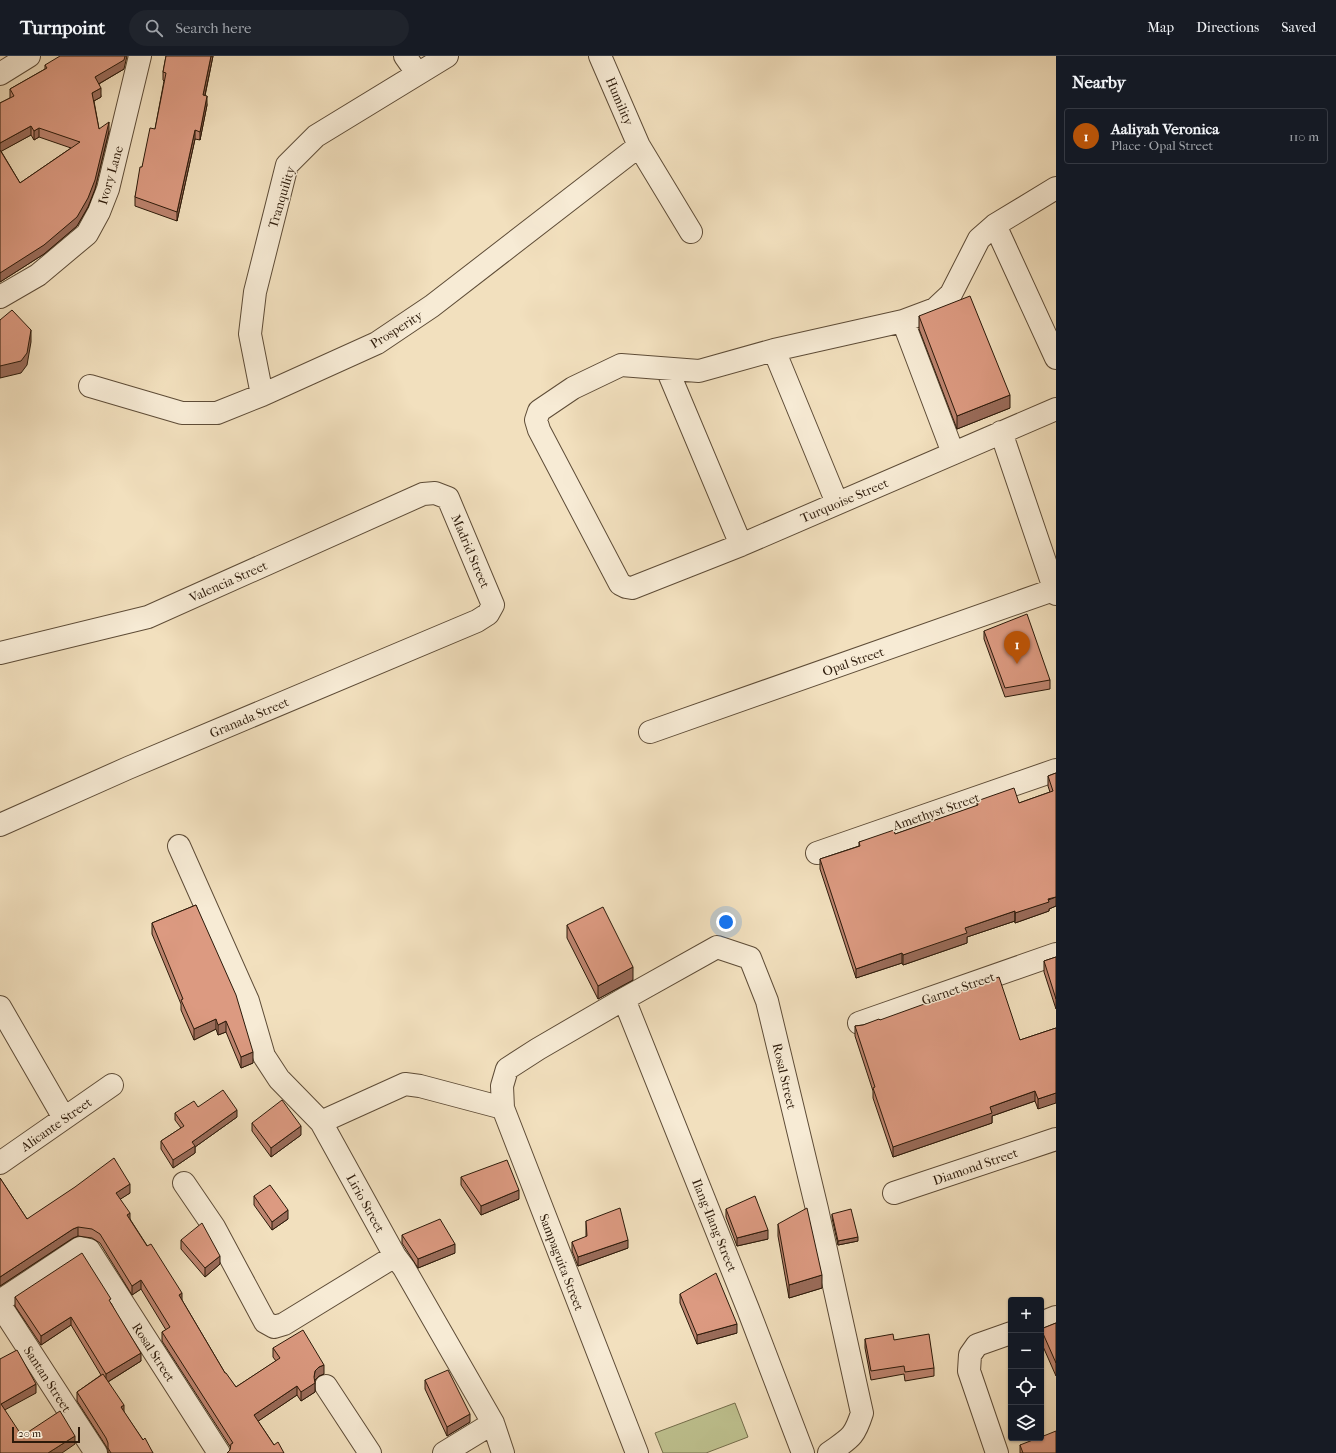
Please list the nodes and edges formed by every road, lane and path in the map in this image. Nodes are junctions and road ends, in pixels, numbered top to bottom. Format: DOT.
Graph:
graph roads {
  1 [pos="29,56"];
  2 [pos="140,56"];
  3 [pos="447,56"];
  4 [pos="600,56"];
  5 [pos="411,65"];
  6 [pos="0,74"];
  7 [pos="639,146"];
  8 [pos="1056,188"];
  9 [pos="995,225"];
  10 [pos="691,232"];
  11 [pos="0,297"];
  12 [pos="902,321"];
  13 [pos="774,350"];
  14 [pos="1056,358"];
  15 [pos="667,369"];
  16 [pos="90,386"];
  17 [pos="262,395"];
  18 [pos="1056,409"];
  19 [pos="1001,432"];
  20 [pos="952,453"];
  21 [pos="448,498"];
  22 [pos="837,503"];
  23 [pos="741,545"];
  24 [pos="1056,590"];
  25 [pos="493,605"];
  26 [pos="0,653"];
  27 [pos="650,732"];
  28 [pos="1056,770"];
  29 [pos="0,825"];
  30 [pos="179,846"];
  31 [pos="817,853"];
  32 [pos="1056,954"];
  33 [pos="624,999"];
  34 [pos="0,1007"];
  35 [pos="859,1023"];
  36 [pos="507,1069"];
  37 [pos="112,1085"];
  38 [pos="503,1108"];
  39 [pos="64,1118"];
  40 [pos="321,1122"];
  41 [pos="1056,1139"];
  42 [pos="0,1163"];
  43 [pos="184,1183"];
  44 [pos="894,1193"];
  45 [pos="395,1256"];
  46 [pos="0,1300"];
  47 [pos="0,1305"];
  48 [pos="1056,1318"];
  49 [pos="1044,1322"];
  50 [pos="1008,1334"];
  51 [pos="326,1386"];
  52 [pos="493,1423"];
  53 [pos="96,1453"];
  54 [pos="219,1453"];
  55 [pos="370,1453"];
  56 [pos="444,1453"];
  57 [pos="503,1453"];
  58 [pos="637,1453"];
  59 [pos="802,1453"];
  60 [pos="829,1453"];
  61 [pos="997,1453"];
  1 -- 6 [label="street"];
  2 -- 11 [label="street, Ivory Lane"];
  3 -- 5 [label="street, Tranquility"];
  4 -- 7 [label="street, Humility"];
  5 -- 17 [label="street, Tranquility"];
  7 -- 10 [label="street, Humility"];
  7 -- 17 [label="street, Prosperity"];
  8 -- 9 [label="street"];
  9 -- 12 [label="street"];
  9 -- 14 [label="street"];
  12 -- 13 [label="street"];
  12 -- 20 [label="street"];
  13 -- 15 [label="street"];
  13 -- 22 [label="street"];
  15 -- 23 [label="street"];
  15 -- 23 [label="street, Turquoise Street"];
  16 -- 17 [label="street, Prosperity"];
  18 -- 19 [label="street, Turquoise Street"];
  19 -- 20 [label="street, Turquoise Street"];
  19 -- 24 [label="street"];
  20 -- 22 [label="street, Turquoise Street"];
  21 -- 25 [label="street, Madrid Street"];
  21 -- 26 [label="street, Valencia Street"];
  22 -- 23 [label="street, Turquoise Street"];
  24 -- 27 [label="street, Opal Street"];
  25 -- 29 [label="street, Granada Street"];
  28 -- 31 [label="street, Amethyst Street"];
  30 -- 40 [label="street, Lirio Street"];
  32 -- 35 [label="street, Garnet Street"];
  33 -- 36 [label="street, Rosal Street"];
  33 -- 59 [label="street, Ilang-Ilang Street"];
  33 -- 60 [label="street, Rosal Street"];
  34 -- 39 [label="street"];
  36 -- 38 [label="street, Sampaguita Street"];
  37 -- 39 [label="street, Alicante Street"];
  38 -- 40 [label="street"];
  38 -- 58 [label="street, Sampaguita Street"];
  39 -- 42 [label="street, Alicante Street"];
  40 -- 45 [label="street, Lirio Street"];
  41 -- 44 [label="street, Diamond Street"];
  43 -- 45 [label="street"];
  45 -- 52 [label="street, Lirio Street"];
  46 -- 54 [label="street, Rosal Street"];
  47 -- 53 [label="street, Santan Street"];
  48 -- 49 [label="street"];
  50 -- 61 [label="street"];
  51 -- 55 [label="street"];
  52 -- 56 [label="street"];
  52 -- 57 [label="street, Lirio Street"];
}
